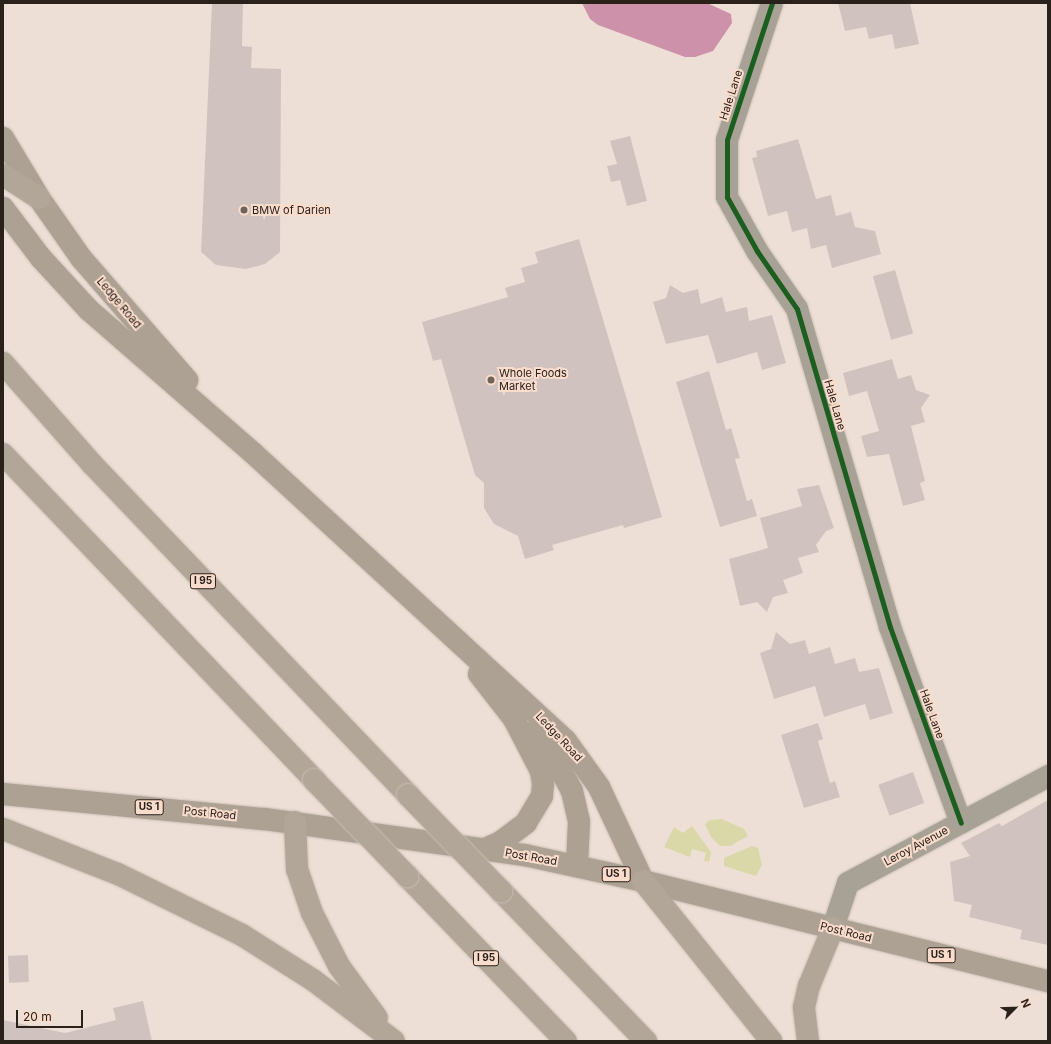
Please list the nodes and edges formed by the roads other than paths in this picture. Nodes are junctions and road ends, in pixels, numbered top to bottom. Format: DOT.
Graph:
graph roads {
  1 [pos="772,3"];
  2 [pos="3,138"];
  3 [pos="3,175"];
  4 [pos="39,198"];
  5 [pos="3,208"];
  6 [pos="3,363"];
  7 [pos="253,453"];
  8 [pos="3,454"];
  9 [pos="436,622"];
  10 [pos="514,719"];
  11 [pos="1048,776"];
  12 [pos="3,794"];
  13 [pos="295,822"];
  14 [pos="961,823"];
  15 [pos="3,829"];
  16 [pos="485,849"];
  17 [pos="577,865"];
  18 [pos="643,881"];
  19 [pos="833,928"];
  20 [pos="1048,981"];
  21 [pos="394,1041"];
  22 [pos="398,1041"];
  23 [pos="566,1041"];
  24 [pos="646,1041"];
  25 [pos="771,1041"];
  26 [pos="808,1041"];
  1 -- 14 [label="street, Hale Lane"];
  2 -- 4 [label="main road, Ledge Road"];
  3 -- 4 [label="highway"];
  4 -- 7 [label="main road, Ledge Road"];
  5 -- 7 [label="main road, Ledge Road"];
  6 -- 24 [label="highway, I 95, bridge"];
  7 -- 9 [label="main road, Ledge Road"];
  8 -- 23 [label="highway, I 95, bridge"];
  9 -- 10 [label="main road, Ledge Road"];
  9 -- 18 [label="main road, Ledge Road"];
  10 -- 16 [label="main road, Ledge Road"];
  10 -- 17 [label="main road, Ledge Road"];
  11 -- 14 [label="street, Leroy Avenue"];
  12 -- 13 [label="main road, Post Road / US 1"];
  13 -- 16 [label="main road, Post Road / US 1"];
  13 -- 22 [label="highway"];
  14 -- 19 [label="street, Leroy Avenue"];
  15 -- 21 [label="highway"];
  16 -- 17 [label="main road, Post Road / US 1"];
  17 -- 18 [label="main road, Post Road / US 1"];
  18 -- 19 [label="main road, Post Road / US 1"];
  18 -- 25 [label="highway"];
  19 -- 20 [label="main road, Post Road / US 1"];
  19 -- 26 [label="highway"];
}
